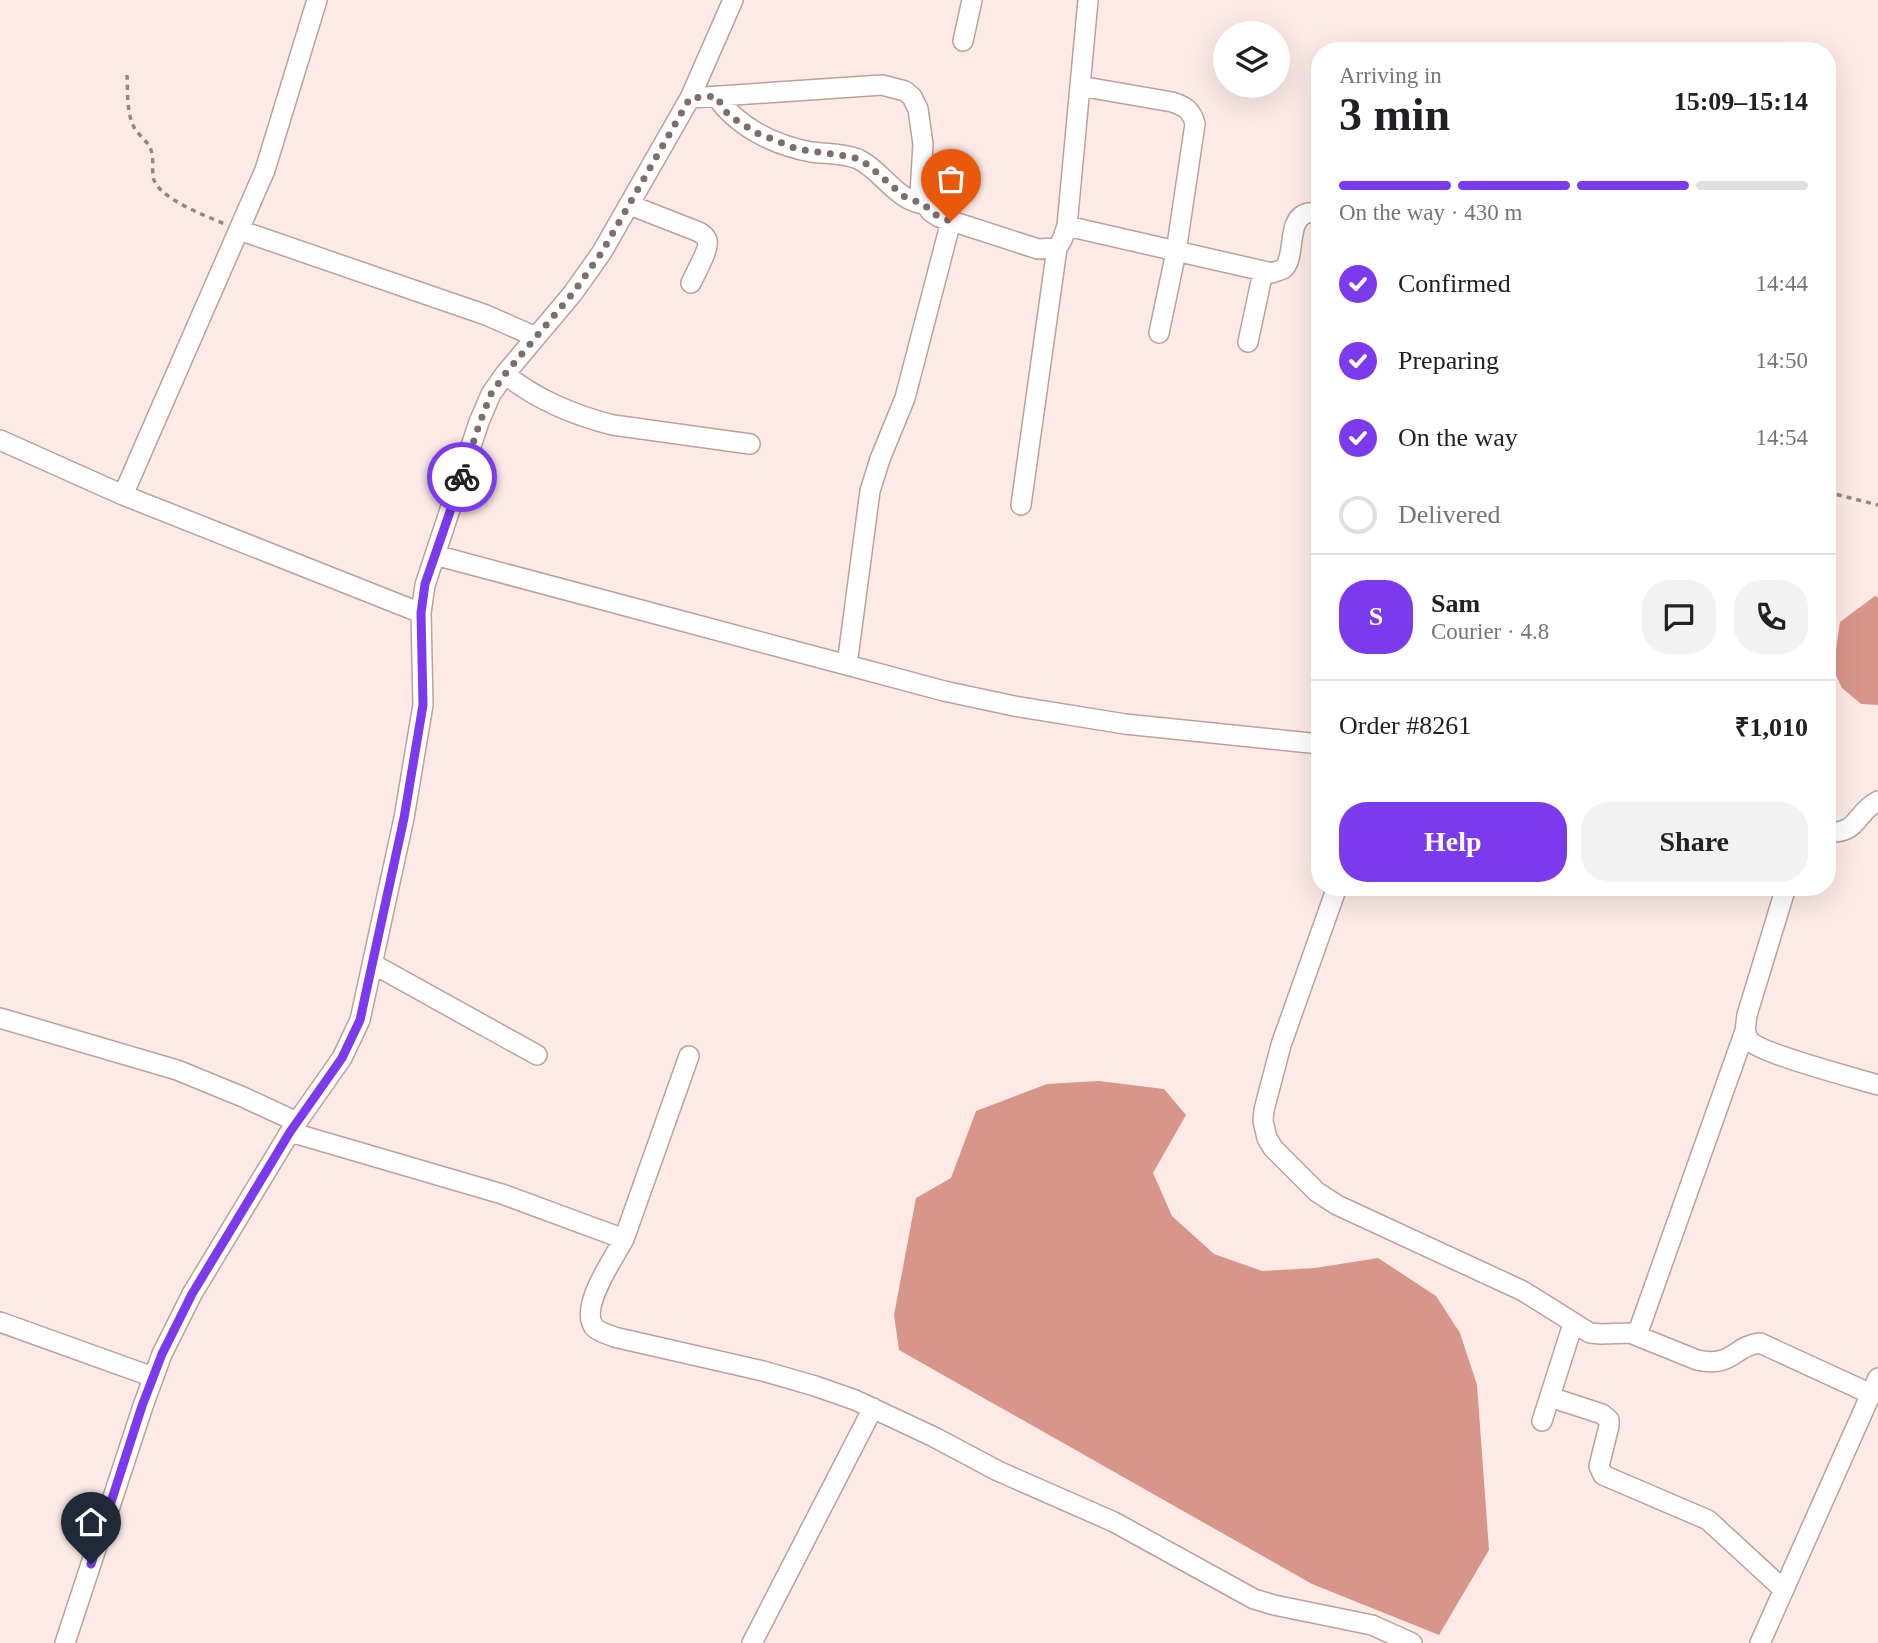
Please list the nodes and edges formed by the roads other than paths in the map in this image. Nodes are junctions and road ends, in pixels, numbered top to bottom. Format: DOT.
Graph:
graph roads {
  1 [pos="317,0"];
  2 [pos="733,0"];
  3 [pos="972,0"];
  4 [pos="1088,0"];
  5 [pos="962,41"];
  6 [pos="1080,86"];
  7 [pos="716,96"];
  8 [pos="690,98"];
  9 [pos="924,204"];
  10 [pos="630,205"];
  11 [pos="1311,213"];
  12 [pos="951,221"];
  13 [pos="1067,226"];
  14 [pos="239,230"];
  15 [pos="1057,248"];
  16 [pos="1176,251"];
  17 [pos="1263,272"];
  18 [pos="691,283"];
  19 [pos="1159,333"];
  20 [pos="536,337"];
  21 [pos="1248,342"];
  22 [pos="505,374"];
  23 [pos="0,440"];
  24 [pos="750,444"];
  25 [pos="123,495"];
  26 [pos="1021,506"];
  27 [pos="435,555"];
  28 [pos="421,613"];
  29 [pos="847,665"];
  30 [pos="1311,743"];
  31 [pos="1878,801"];
  32 [pos="1836,832"];
  33 [pos="1334,896"];
  34 [pos="1783,896"];
  35 [pos="373,964"];
  36 [pos="0,1018"];
  37 [pos="1745,1031"];
  38 [pos="537,1055"];
  39 [pos="689,1056"];
  40 [pos="1878,1085"];
  41 [pos="294,1127"];
  42 [pos="624,1239"];
  43 [pos="0,1322"];
  44 [pos="1573,1324"];
  45 [pos="1637,1335"];
  46 [pos="153,1377"];
  47 [pos="1875,1388"];
  48 [pos="1550,1398"];
  49 [pos="873,1408"];
  50 [pos="1542,1421"];
  51 [pos="1784,1590"];
  52 [pos="65,1643"];
  53 [pos="752,1643"];
  54 [pos="1412,1643"];
  55 [pos="1760,1643"];
  1 -- 14 [label="street"];
  2 -- 8 [label="street"];
  3 -- 5 [label="street"];
  4 -- 6 [label="street"];
  6 -- 13 [label="street"];
  6 -- 16 [label="street"];
  7 -- 8 [label="street"];
  7 -- 9 [label="street"];
  7 -- 9 [label="street"];
  8 -- 10 [label="street"];
  9 -- 12 [label="street"];
  10 -- 18 [label="street"];
  10 -- 20 [label="street"];
  11 -- 17 [label="street"];
  12 -- 15 [label="street"];
  12 -- 29 [label="street"];
  13 -- 15 [label="street"];
  13 -- 16 [label="street"];
  14 -- 20 [label="street"];
  14 -- 25 [label="street"];
  15 -- 26 [label="street"];
  16 -- 17 [label="street"];
  16 -- 19 [label="street"];
  17 -- 21 [label="street"];
  20 -- 22 [label="street"];
  22 -- 24 [label="street"];
  22 -- 27 [label="street"];
  23 -- 25 [label="street"];
  25 -- 28 [label="street"];
  27 -- 28 [label="street"];
  27 -- 29 [label="street"];
  28 -- 35 [label="street"];
  29 -- 30 [label="street"];
  31 -- 32 [label="street"];
  33 -- 44 [label="street"];
  34 -- 37 [label="street"];
  35 -- 38 [label="street"];
  35 -- 41 [label="street"];
  36 -- 41 [label="street"];
  37 -- 40 [label="street"];
  37 -- 45 [label="street"];
  39 -- 42 [label="street"];
  41 -- 42 [label="street"];
  41 -- 46 [label="street"];
  42 -- 49 [label="street"];
  43 -- 46 [label="street"];
  44 -- 45 [label="street"];
  44 -- 48 [label="street"];
  45 -- 47 [label="street"];
  46 -- 52 [label="street"];
  47 -- 51 [label="street"];
  48 -- 50 [label="street"];
  48 -- 51 [label="street"];
  49 -- 53 [label="street"];
  49 -- 54 [label="street"];
  51 -- 55 [label="street"];
}
